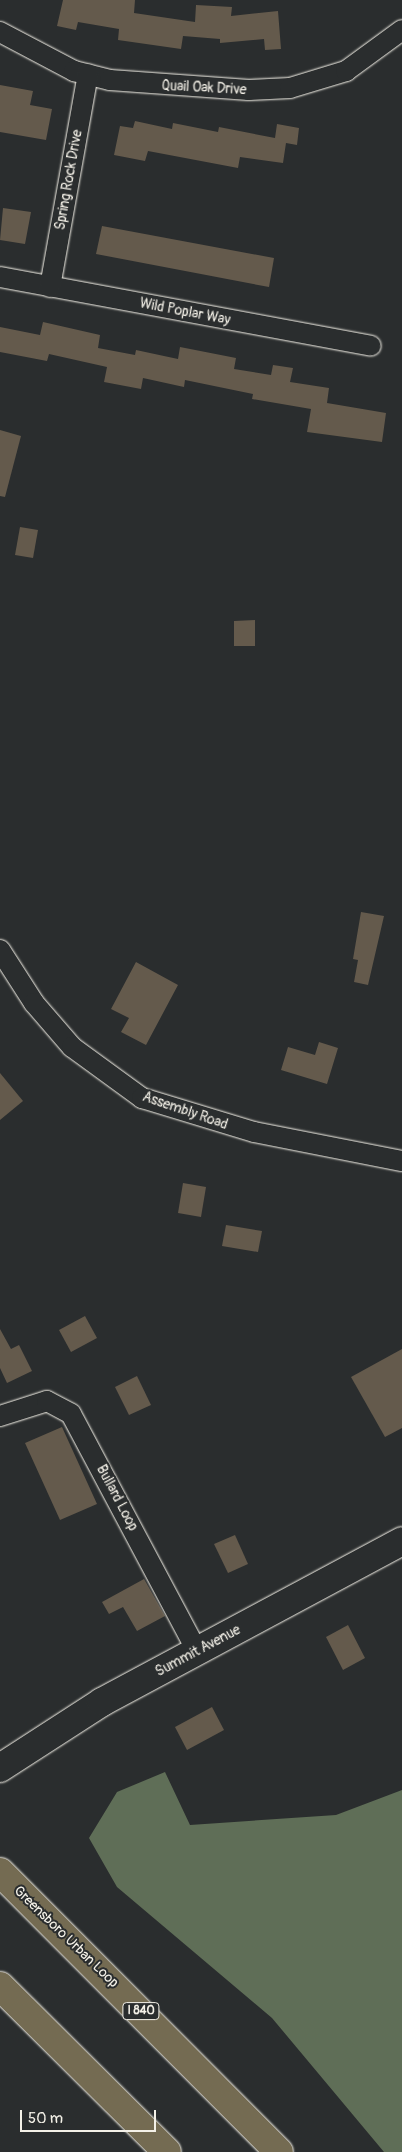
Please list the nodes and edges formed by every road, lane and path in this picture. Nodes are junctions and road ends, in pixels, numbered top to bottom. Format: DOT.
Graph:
graph roads {
  1 [pos="402,30"];
  2 [pos="0,32"];
  3 [pos="88,74"];
  4 [pos="0,277"];
  5 [pos="50,286"];
  6 [pos="371,346"];
  7 [pos="0,950"];
  8 [pos="402,1161"];
  9 [pos="0,1416"];
  10 [pos="402,1542"];
  11 [pos="197,1651"];
  12 [pos="0,1768"];
  13 [pos="0,1872"];
  14 [pos="0,1986"];
  15 [pos="0,1992"];
  16 [pos="33,2020"];
  17 [pos="167,2152"];
  18 [pos="279,2152"];
  1 -- 3 [label="street, Quail Oak Drive"];
  2 -- 3 [label="street, Quail Oak Drive"];
  3 -- 5 [label="street, Spring Rock Drive"];
  4 -- 5 [label="street, Wild Poplar Way"];
  5 -- 6 [label="street, Wild Poplar Way"];
  7 -- 8 [label="street, Assembly Road"];
  9 -- 11 [label="street, Bullard Loop"];
  10 -- 11 [label="main road, Summit Avenue"];
  11 -- 12 [label="main road, Summit Avenue"];
  13 -- 18 [label="highway, Greensboro Urban Loop / I 840"];
  14 -- 16 [label="highway"];
  15 -- 16 [label="highway"];
  16 -- 17 [label="highway"];
}
